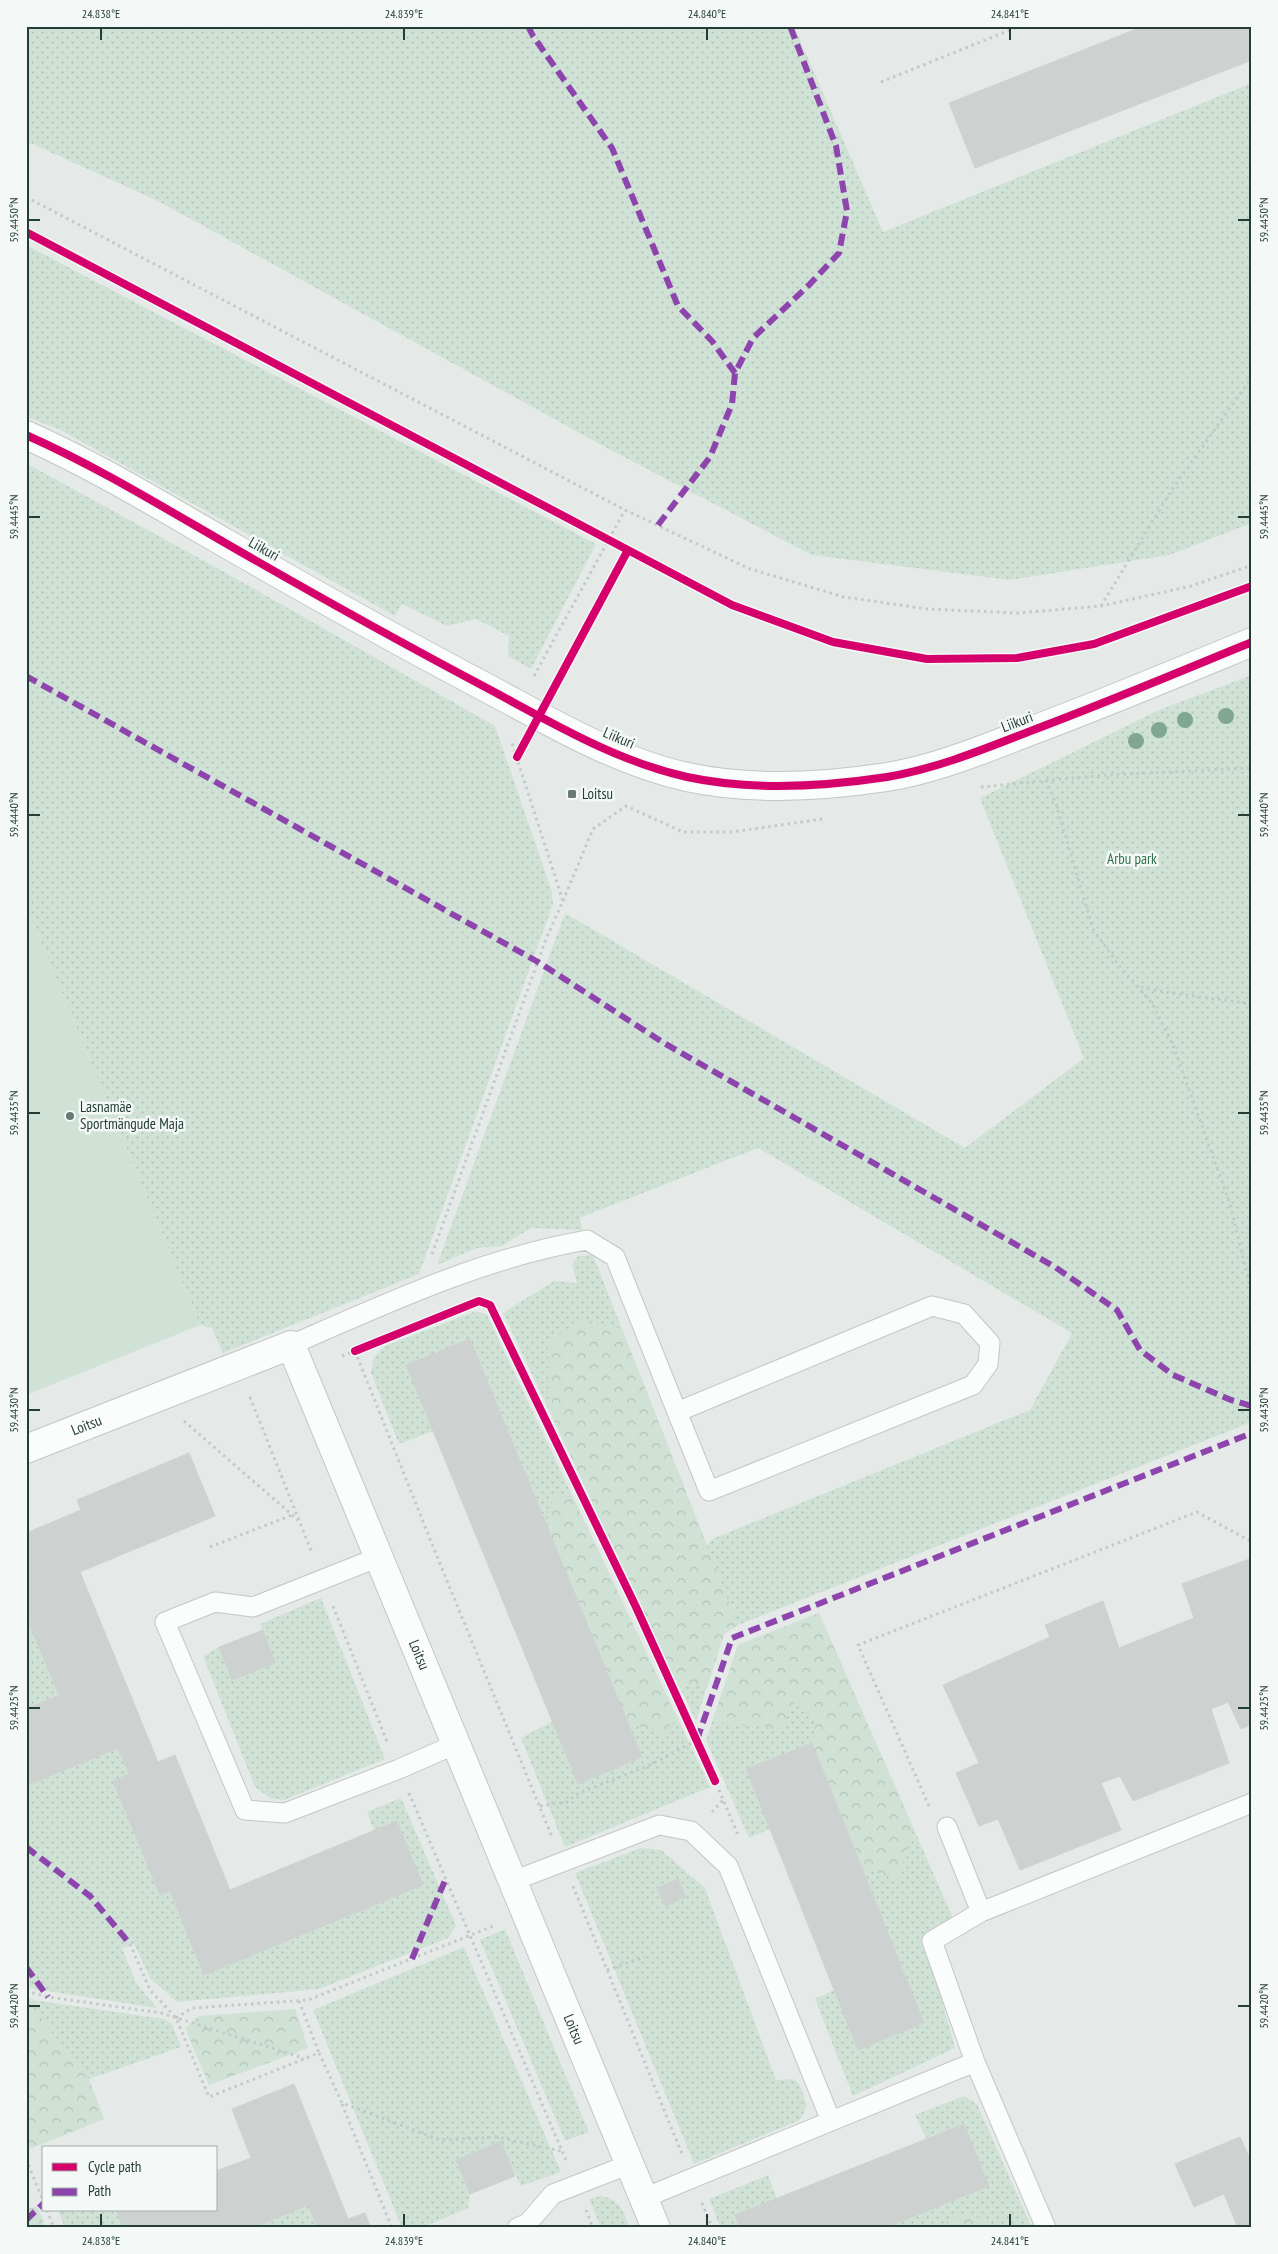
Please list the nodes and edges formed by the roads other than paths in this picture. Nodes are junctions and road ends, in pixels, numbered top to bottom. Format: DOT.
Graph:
graph roads {
  1 [pos="26,435"];
  2 [pos="1252,642"];
  3 [pos="291,1346"];
  4 [pos="677,1412"];
  5 [pos="26,1449"];
  6 [pos="379,1557"];
  7 [pos="456,1744"];
  8 [pos="1252,1803"];
  9 [pos="947,1827"];
  10 [pos="513,1881"];
  11 [pos="981,1912"];
  12 [pos="975,2062"];
  13 [pos="831,2121"];
  14 [pos="630,2164"];
  15 [pos="644,2198"];
  16 [pos="516,2228"];
  17 [pos="656,2228"];
  18 [pos="1046,2228"];
  1 -- 2 [label="street, Liikuri"];
  3 -- 4 [label="lane"];
  3 -- 5 [label="street, Loitsu"];
  3 -- 6 [label="street, Loitsu"];
  4 -- 4 [label="lane"];
  6 -- 7 [label="street, Loitsu"];
  6 -- 7 [label="lane"];
  7 -- 10 [label="street, Loitsu"];
  8 -- 11 [label="lane"];
  9 -- 11 [label="lane"];
  10 -- 13 [label="lane"];
  10 -- 14 [label="street, Loitsu"];
  11 -- 12 [label="lane"];
  12 -- 13 [label="lane"];
  12 -- 18 [label="lane"];
  13 -- 15 [label="lane"];
  14 -- 15 [label="street, Loitsu"];
  14 -- 16 [label="lane"];
  15 -- 17 [label="street, Loitsu"];
}
